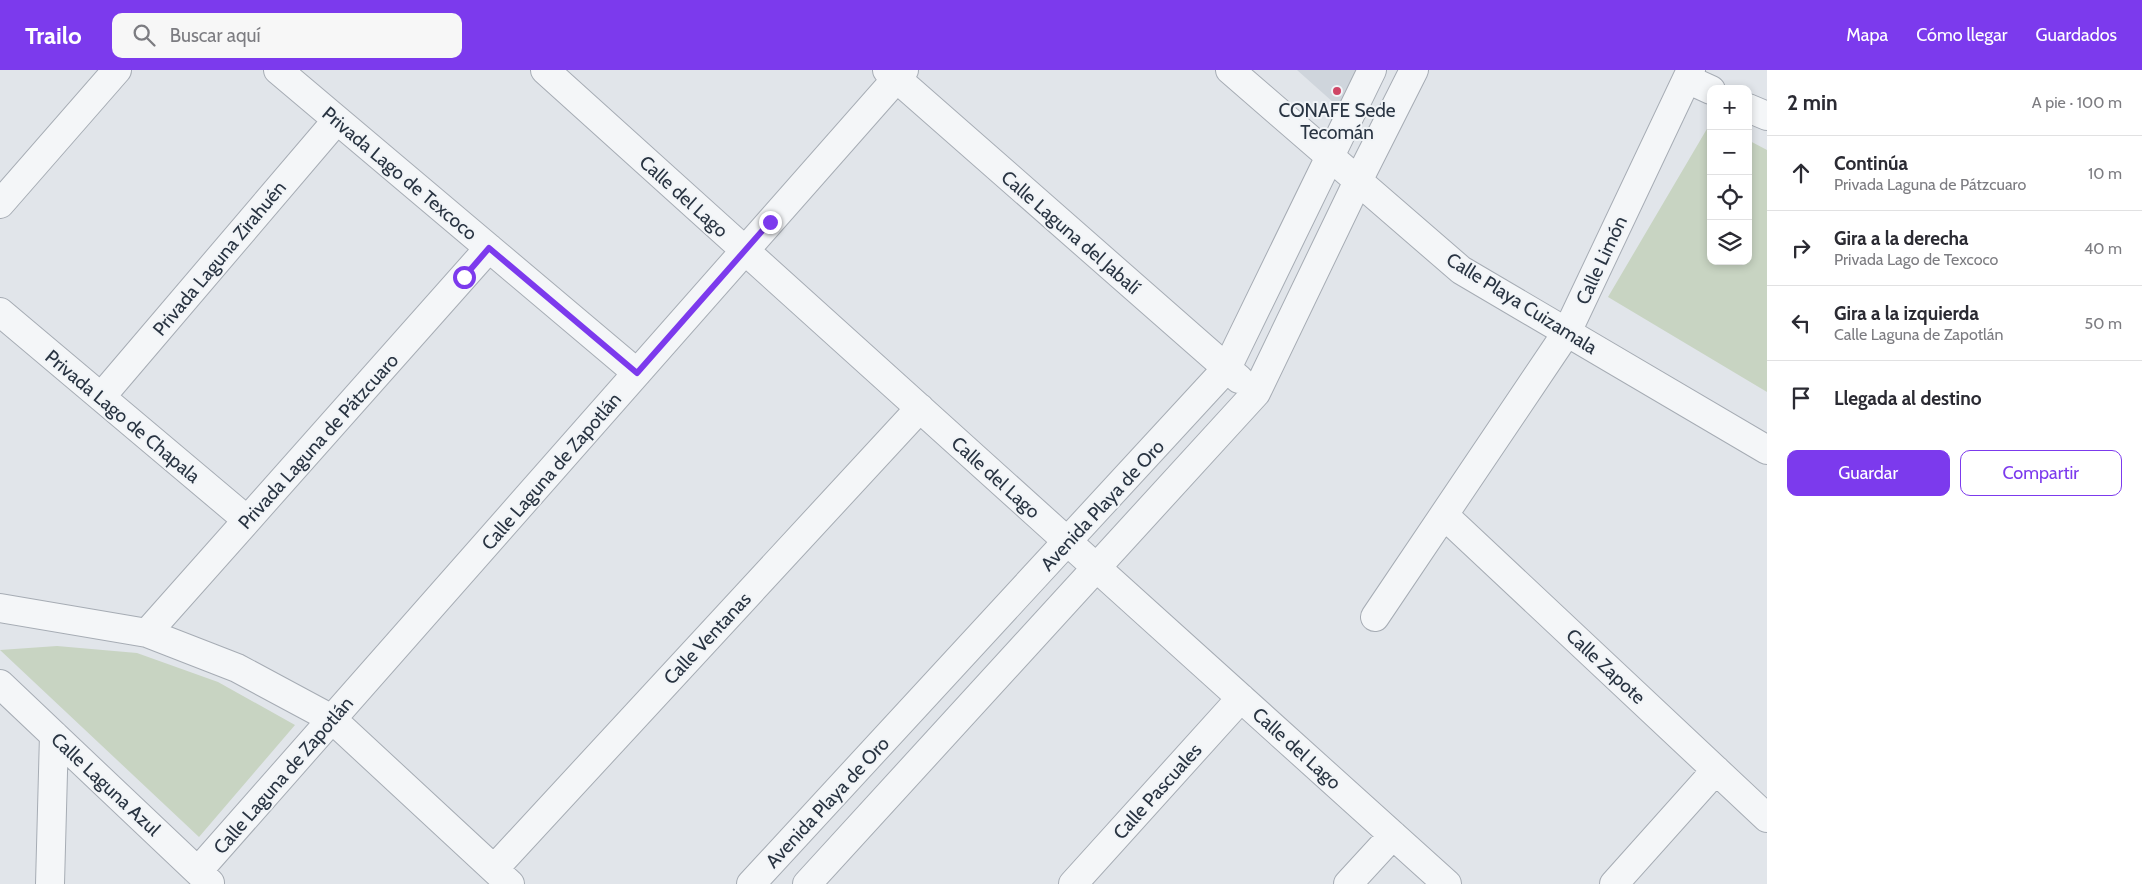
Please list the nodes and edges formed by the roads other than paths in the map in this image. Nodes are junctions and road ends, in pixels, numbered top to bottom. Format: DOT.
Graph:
graph roads {
  1 [pos="117,70"];
  2 [pos="278,70"];
  3 [pos="545,70"];
  4 [pos="1230,70"];
  5 [pos="1372,70"];
  6 [pos="1414,70"];
  7 [pos="896,73"];
  8 [pos="1697,79"];
  9 [pos="1752,110"];
  10 [pos="1767,116"];
  11 [pos="337,120"];
  12 [pos="1329,156"];
  13 [pos="1358,181"];
  14 [pos="0,204"];
  15 [pos="489,248"];
  16 [pos="745,250"];
  17 [pos="0,312"];
  18 [pos="1566,332"];
  19 [pos="1227,368"];
  20 [pos="637,373"];
  21 [pos="1256,393"];
  22 [pos="101,397"];
  23 [pos="920,408"];
  24 [pos="1767,450"];
  25 [pos="1444,515"];
  26 [pos="247,520"];
  27 [pos="1068,542"];
  28 [pos="1097,568"];
  29 [pos="0,607"];
  30 [pos="1375,617"];
  31 [pos="147,633"];
  32 [pos="0,684"];
  33 [pos="1240,698"];
  34 [pos="332,719"];
  35 [pos="54,735"];
  36 [pos="1716,770"];
  37 [pos="1767,818"];
  38 [pos="1393,835"];
  39 [pos="502,876"];
  40 [pos="205,878"];
  41 [pos="50,884"];
  42 [pos="751,884"];
  43 [pos="807,884"];
  44 [pos="1073,884"];
  45 [pos="1348,884"];
  46 [pos="1447,884"];
  47 [pos="1614,884"];
  1 -- 14 [label="street"];
  2 -- 11 [label="street, Privada Lago de Texcoco"];
  3 -- 16 [label="street, Calle del Lago"];
  4 -- 12 [label="street, Calle Playa Cuizamala"];
  5 -- 12 [label="street, Avenida Playa de Oro"];
  6 -- 13 [label="street, Avenida Playa de Oro"];
  7 -- 16 [label="street, Calle Laguna de Zapotlán"];
  7 -- 19 [label="street, Calle Laguna del Jabalí"];
  8 -- 18 [label="street, Calle Limón"];
  9 -- 10 [label="street"];
  11 -- 15 [label="street, Privada Lago de Texcoco"];
  11 -- 22 [label="street, Privada Laguna Zirahuén"];
  12 -- 13 [label="street, Calle Playa Cuizamala"];
  12 -- 19 [label="street, Avenida Playa de Oro"];
  13 -- 18 [label="street, Calle Playa Cuizamala"];
  13 -- 21 [label="street, Avenida Playa de Oro"];
  15 -- 20 [label="street, Privada Lago de Texcoco"];
  15 -- 26 [label="street, Privada Laguna de Pátzcuaro"];
  16 -- 20 [label="street, Calle Laguna de Zapotlán"];
  16 -- 23 [label="street, Calle del Lago"];
  17 -- 22 [label="street, Privada Lago de Chapala"];
  18 -- 24 [label="street, Calle Playa Cuizamala"];
  18 -- 25 [label="street, Calle Limón"];
  19 -- 21 [label="street, Calle Laguna del Jabalí"];
  19 -- 27 [label="street, Avenida Playa de Oro"];
  20 -- 34 [label="street, Calle Laguna de Zapotlán"];
  21 -- 28 [label="street, Avenida Playa de Oro"];
  22 -- 26 [label="street, Privada Lago de Chapala"];
  23 -- 27 [label="street, Calle del Lago"];
  23 -- 39 [label="street, Calle Ventanas"];
  25 -- 30 [label="street, Calle Limón"];
  25 -- 36 [label="street, Calle Zapote"];
  26 -- 31 [label="street, Privada Laguna de Pátzcuaro"];
  27 -- 28 [label="street, Calle del Lago"];
  27 -- 42 [label="street, Avenida Playa de Oro"];
  28 -- 33 [label="street, Calle del Lago"];
  28 -- 43 [label="street, Avenida Playa de Oro"];
  29 -- 31 [label="street"];
  31 -- 34 [label="street"];
  32 -- 35 [label="street, Calle Laguna Azul"];
  33 -- 38 [label="street, Calle del Lago"];
  33 -- 44 [label="street, Calle Pascuales"];
  34 -- 39 [label="street"];
  34 -- 40 [label="street, Calle Laguna de Zapotlán"];
  35 -- 40 [label="street, Calle Laguna Azul"];
  35 -- 41 [label="street"];
  36 -- 37 [label="street, Calle Zapote"];
  36 -- 47 [label="street"];
  38 -- 45 [label="street"];
  38 -- 46 [label="street, Calle del Lago"];
}
